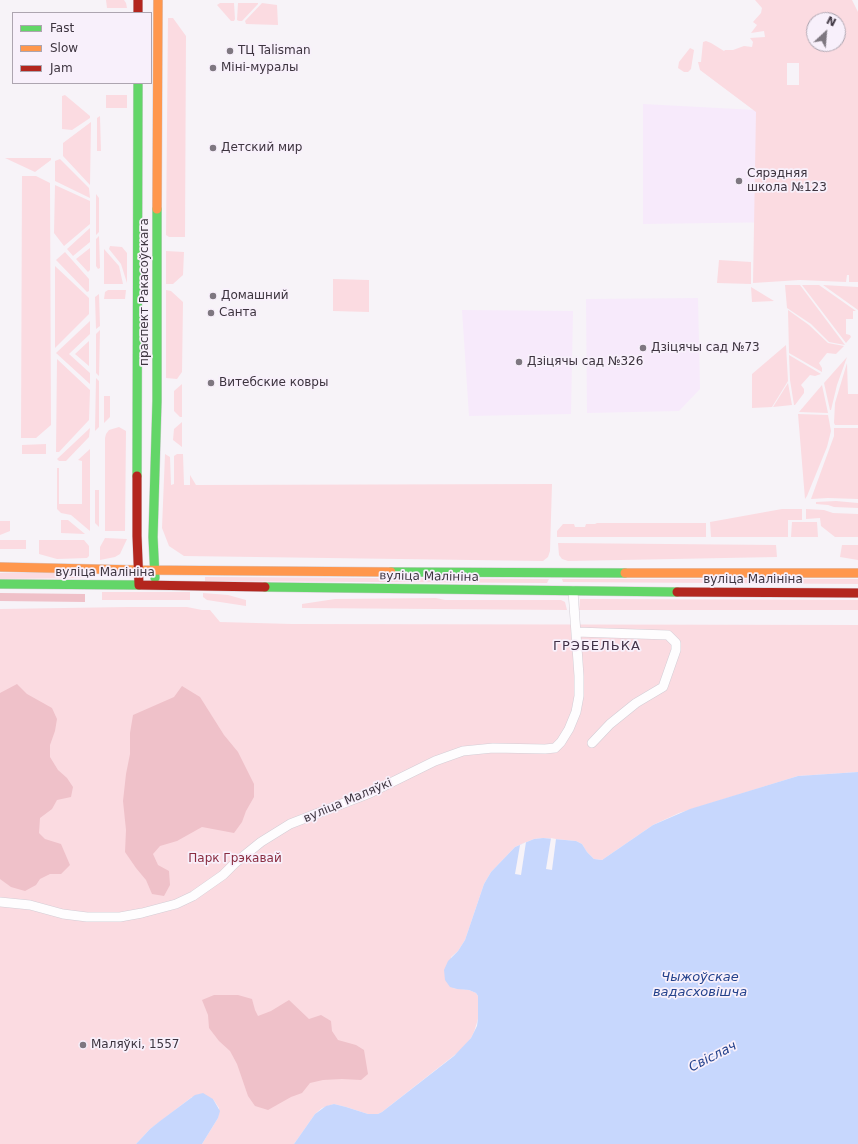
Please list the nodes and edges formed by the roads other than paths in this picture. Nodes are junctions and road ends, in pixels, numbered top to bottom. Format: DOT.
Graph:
graph roads {
  1 [pos="138,0"];
  2 [pos="158,0"];
  3 [pos="138,12"];
  4 [pos="138,84"];
  5 [pos="0,568"];
  6 [pos="138,570"];
  7 [pos="155,570"];
  8 [pos="555,573"];
  9 [pos="858,573"];
  10 [pos="0,584"];
  11 [pos="139,584"];
  12 [pos="155,585"];
  13 [pos="555,591"];
  14 [pos="573,591"];
  15 [pos="858,593"];
  16 [pos="576,632"];
  17 [pos="592,742"];
  18 [pos="0,902"];
  1 -- 3 [label="main road"];
  2 -- 7 [label="main road, праспект Ракасоўскага"];
  4 -- 6 [label="main road, праспект Ракасоўскага"];
  5 -- 6 [label="main road, вуліца Малініна"];
  6 -- 7 [label="main road, вуліца Малініна"];
  6 -- 11 [label="main road, праспект Ракасоўскага"];
  7 -- 8 [label="main road, вуліца Малініна"];
  7 -- 12 [label="main road, праспект Ракасоўскага"];
  8 -- 9 [label="main road, вуліца Малініна"];
  8 -- 13 [label="main road"];
  10 -- 11 [label="main road, вуліца Малініна"];
  11 -- 12 [label="main road, вуліца Малініна"];
  12 -- 13 [label="main road, вуліца Малініна"];
  13 -- 14 [label="main road, вуліца Малініна"];
  14 -- 15 [label="main road, вуліца Малініна"];
  14 -- 16 [label="street, вуліца Маляўкі"];
  16 -- 17 [label="street"];
  16 -- 18 [label="street, вуліца Маляўкі"];
}
